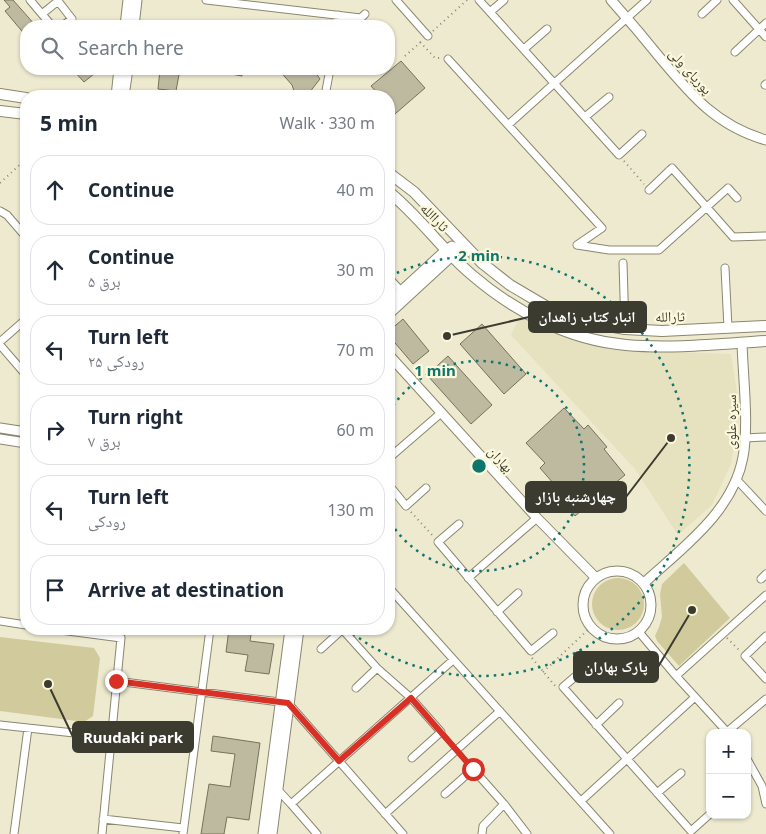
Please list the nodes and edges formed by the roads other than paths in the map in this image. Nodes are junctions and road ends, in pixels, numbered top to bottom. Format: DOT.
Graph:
graph roads {
  1 [pos="30,0"];
  2 [pos="128,0"];
  3 [pos="137,0"];
  4 [pos="206,0"];
  5 [pos="396,0"];
  6 [pos="479,0"];
  7 [pos="504,0"];
  8 [pos="611,0"];
  9 [pos="647,0"];
  10 [pos="717,0"];
  11 [pos="733,0"];
  12 [pos="490,12"];
  13 [pos="42,14"];
  14 [pos="365,14"];
  15 [pos="702,14"];
  16 [pos="338,15"];
  17 [pos="627,18"];
  18 [pos="47,20"];
  19 [pos="71,20"];
  20 [pos="126,20"];
  21 [pos="135,20"];
  22 [pos="337,20"];
  23 [pos="766,23"];
  24 [pos="547,29"];
  25 [pos="759,30"];
  26 [pos="428,36"];
  27 [pos="766,37"];
  28 [pos="524,49"];
  29 [pos="735,52"];
  30 [pos="448,59"];
  31 [pos="119,75"];
  32 [pos="126,75"];
  33 [pos="329,75"];
  34 [pos="554,83"];
  35 [pos="120,90"];
  36 [pos="122,90"];
  37 [pos="326,90"];
  38 [pos="0,94"];
  39 [pos="20,97"];
  40 [pos="609,97"];
  41 [pos="0,111"];
  42 [pos="20,113"];
  43 [pos="585,117"];
  44 [pos="508,125"];
  45 [pos="642,134"];
  46 [pos="766,140"];
  47 [pos="395,178"];
  48 [pos="649,190"];
  49 [pos="395,197"];
  50 [pos="738,198"];
  51 [pos="707,206"];
  52 [pos="0,211"];
  53 [pos="20,230"];
  54 [pos="766,236"];
  55 [pos="461,242"];
  56 [pos="450,252"];
  57 [pos="623,263"];
  58 [pos="725,268"];
  59 [pos="395,284"];
  60 [pos="401,291"];
  61 [pos="395,296"];
  62 [pos="395,308"];
  63 [pos="20,325"];
  64 [pos="766,326"];
  65 [pos="741,327"];
  66 [pos="728,328"];
  67 [pos="625,329"];
  68 [pos="766,341"];
  69 [pos="742,343"];
  70 [pos="0,344"];
  71 [pos="395,362"];
  72 [pos="20,367"];
  73 [pos="441,412"];
  74 [pos="0,428"];
  75 [pos="20,431"];
  76 [pos="766,437"];
  77 [pos="745,438"];
  78 [pos="0,439"];
  79 [pos="20,442"];
  80 [pos="395,453"];
  81 [pos="737,480"];
  82 [pos="426,488"];
  83 [pos="395,492"];
  84 [pos="766,511"];
  85 [pos="537,518"];
  86 [pos="459,524"];
  87 [pos="468,578"];
  88 [pos="596,578"];
  89 [pos="644,583"];
  90 [pos="395,594"];
  91 [pos="518,594"];
  92 [pos="766,595"];
  93 [pos="497,612"];
  94 [pos="0,621"];
  95 [pos="20,624"];
  96 [pos="639,632"];
  97 [pos="553,633"];
  98 [pos="98,635"];
  99 [pos="209,635"];
  100 [pos="290,635"];
  101 [pos="298,635"];
  102 [pos="336,635"];
  103 [pos="348,635"];
  104 [pos="766,636"];
  105 [pos="321,649"];
  106 [pos="453,660"];
  107 [pos="377,668"];
  108 [pos="584,669"];
  109 [pos="676,676"];
  110 [pos="766,679"];
  111 [pos="116,681"];
  112 [pos="356,688"];
  113 [pos="203,692"];
  114 [pos="695,697"];
  115 [pos="411,698"];
  116 [pos="766,699"];
  117 [pos="284,703"];
  118 [pos="619,703"];
  119 [pos="500,711"];
  120 [pos="596,724"];
  121 [pos="0,725"];
  122 [pos="28,728"];
  123 [pos="723,729"];
  124 [pos="732,729"];
  125 [pos="441,732"];
  126 [pos="111,737"];
  127 [pos="457,750"];
  128 [pos="412,758"];
  129 [pos="627,759"];
  130 [pos="339,761"];
  131 [pos="751,766"];
  132 [pos="473,769"];
  133 [pos="681,773"];
  134 [pos="277,789"];
  135 [pos="657,793"];
  136 [pos="445,794"];
  137 [pos="581,801"];
  138 [pos="291,804"];
  139 [pos="504,804"];
  140 [pos="766,804"];
  141 [pos="386,814"];
  142 [pos="706,817"];
  143 [pos="104,819"];
  144 [pos="183,831"];
  145 [pos="14,834"];
  146 [pos="102,834"];
  147 [pos="263,834"];
  148 [pos="272,834"];
  149 [pos="318,834"];
  150 [pos="403,834"];
  151 [pos="482,834"];
  152 [pos="527,834"];
  153 [pos="610,834"];
  1 -- 13 [label="street"];
  2 -- 20 [label="street"];
  3 -- 21 [label="street"];
  4 -- 16 [label="street"];
  5 -- 26 [label="street"];
  6 -- 12 [label="street"];
  7 -- 12 [label="street"];
  8 -- 17 [label="street, پوریای ولی"];
  9 -- 17 [label="street"];
  10 -- 15 [label="street"];
  11 -- 25 [label="street"];
  12 -- 28 [label="street"];
  13 -- 18 [label="street"];
  13 -- 19 [label="street"];
  14 -- 16 [label="street"];
  16 -- 22 [label="street"];
  17 -- 34 [label="street"];
  17 -- 46 [label="street, پوریای ولی"];
  23 -- 25 [label="street"];
  24 -- 28 [label="street"];
  25 -- 27 [label="street"];
  25 -- 29 [label="street"];
  28 -- 34 [label="street"];
  30 -- 44 [label="street"];
  31 -- 35 [label="street"];
  32 -- 36 [label="street"];
  33 -- 37 [label="street"];
  34 -- 43 [label="street"];
  34 -- 44 [label="street"];
  38 -- 39 [label="main road"];
  40 -- 43 [label="street"];
  41 -- 42 [label="main road"];
  43 -- 45 [label="street"];
  44 -- 51 [label="street"];
  47 -- 55 [label="main road, ثارالله"];
  48 -- 51 [label="street"];
  49 -- 56 [label="main road, ثاراالله"];
  50 -- 51 [label="street"];
  51 -- 54 [label="street"];
  52 -- 53 [label="street"];
  55 -- 56 [label="street"];
  55 -- 67 [label="main road, ثارالله"];
  56 -- 60 [label="street"];
  56 -- 62 [label="street"];
  56 -- 69 [label="main road, ثاراالله"];
  57 -- 67 [label="street"];
  58 -- 66 [label="street"];
  59 -- 60 [label="street"];
  60 -- 61 [label="street"];
  63 -- 70 [label="street"];
  64 -- 65 [label="main road, ثارالله"];
  65 -- 66 [label="main road, ثارالله"];
  65 -- 69 [label="main road"];
  66 -- 67 [label="main road, ثارالله"];
  68 -- 69 [label="main road, ثاراالله"];
  69 -- 77 [label="street, سیره علوی"];
  70 -- 72 [label="street"];
  71 -- 73 [label="street, بهاران"];
  73 -- 80 [label="street"];
  73 -- 85 [label="street, بهاران"];
  74 -- 75 [label="street"];
  76 -- 77 [label="street"];
  77 -- 81 [label="street, سیره علوی"];
  78 -- 79 [label="street"];
  81 -- 84 [label="street"];
  81 -- 89 [label="street, سیره علوی"];
  82 -- 83 [label="street"];
  85 -- 87 [label="street"];
  85 -- 88 [label="street, بهاران"];
  86 -- 87 [label="street"];
  87 -- 93 [label="street"];
  88 -- 89 [label="street"];
  88 -- 96 [label="street"];
  89 -- 96 [label="street"];
  90 -- 106 [label="street"];
  91 -- 93 [label="street"];
  92 -- 109 [label="street"];
  93 -- 97 [label="street"];
  94 -- 95 [label="street"];
  96 -- 109 [label="street"];
  98 -- 111 [label="street"];
  99 -- 113 [label="street"];
  100 -- 117 [label="street"];
  101 -- 117 [label="street"];
  102 -- 105 [label="street"];
  103 -- 107 [label="street"];
  104 -- 110 [label="street"];
  106 -- 115 [label="street"];
  106 -- 119 [label="street"];
  107 -- 112 [label="street"];
  107 -- 115 [label="street"];
  108 -- 120 [label="street"];
  109 -- 114 [label="street"];
  111 -- 113 [label="street"];
  111 -- 126 [label="street"];
  113 -- 117 [label="street"];
  113 -- 144 [label="street"];
  114 -- 123 [label="street"];
  114 -- 129 [label="street"];
  115 -- 125 [label="street"];
  115 -- 130 [label="street"];
  116 -- 124 [label="street"];
  117 -- 130 [label="street"];
  117 -- 134 [label="street"];
  117 -- 147 [label="street"];
  118 -- 120 [label="street"];
  119 -- 127 [label="street"];
  119 -- 137 [label="street"];
  120 -- 129 [label="street"];
  121 -- 122 [label="street"];
  122 -- 126 [label="street"];
  122 -- 145 [label="street"];
  125 -- 127 [label="lane"];
  125 -- 128 [label="street"];
  126 -- 143 [label="street"];
  127 -- 132 [label="lane"];
  127 -- 141 [label="street"];
  129 -- 135 [label="street"];
  129 -- 137 [label="street"];
  130 -- 138 [label="street"];
  130 -- 141 [label="street"];
  131 -- 140 [label="street"];
  132 -- 136 [label="street"];
  132 -- 139 [label="street"];
  133 -- 135 [label="street"];
  134 -- 138 [label="street"];
  134 -- 148 [label="street"];
  135 -- 142 [label="street"];
  137 -- 153 [label="street"];
  138 -- 149 [label="street"];
  139 -- 151 [label="street"];
  139 -- 152 [label="street"];
  141 -- 150 [label="street"];
  143 -- 144 [label="street"];
  143 -- 146 [label="street"];
}
